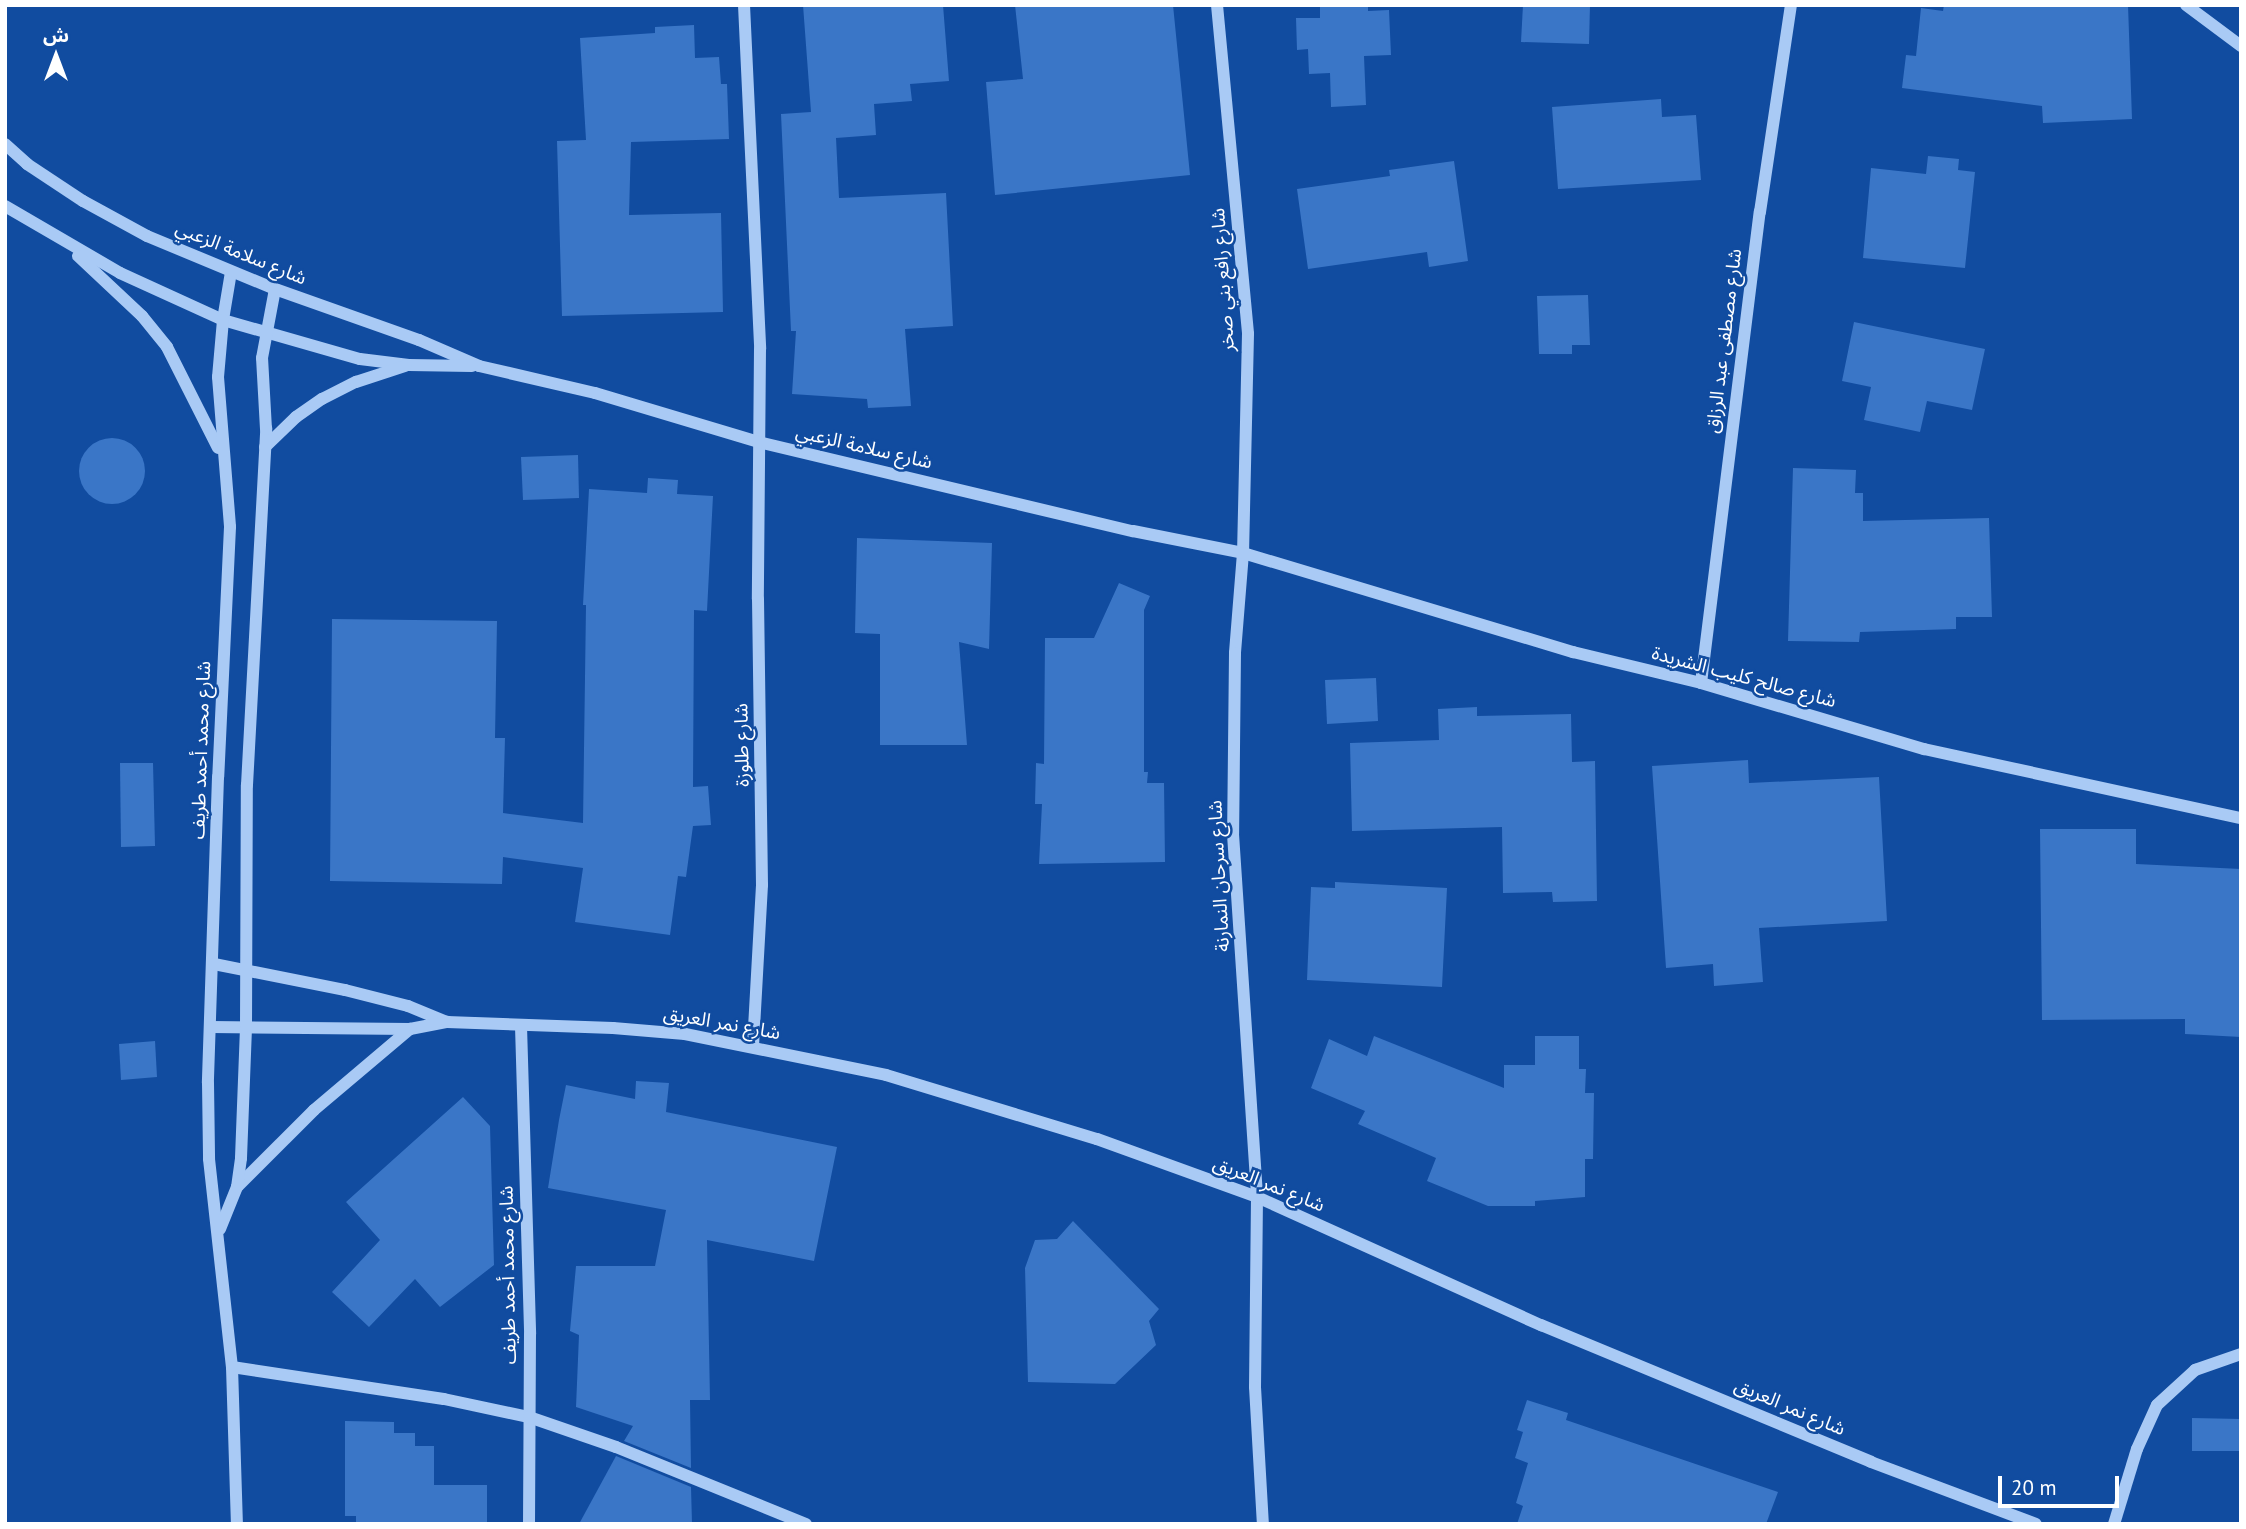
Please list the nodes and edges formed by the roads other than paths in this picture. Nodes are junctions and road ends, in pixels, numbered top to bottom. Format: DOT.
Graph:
graph roads {
  1 [pos="744,5"];
  2 [pos="1217,5"];
  3 [pos="1791,5"];
  4 [pos="2186,5"];
  5 [pos="2241,46"];
  6 [pos="5,145"];
  7 [pos="5,206"];
  8 [pos="62,242"];
  9 [pos="231,272"];
  10 [pos="275,289"];
  11 [pos="223,320"];
  12 [pos="265,334"];
  13 [pos="409,365"];
  14 [pos="480,366"];
  15 [pos="758,442"];
  16 [pos="265,447"];
  17 [pos="222,457"];
  18 [pos="1243,553"];
  19 [pos="1701,683"];
  20 [pos="2241,818"];
  21 [pos="214,964"];
  22 [pos="247,968"];
  23 [pos="447,1022"];
  24 [pos="246,1026"];
  25 [pos="521,1026"];
  26 [pos="211,1027"];
  27 [pos="410,1029"];
  28 [pos="753,1046"];
  29 [pos="237,1187"];
  30 [pos="1257,1197"];
  31 [pos="219,1231"];
  32 [pos="2241,1354"];
  33 [pos="232,1367"];
  34 [pos="529,1418"];
  35 [pos="237,1524"];
  36 [pos="528,1524"];
  37 [pos="806,1524"];
  38 [pos="1263,1524"];
  39 [pos="2036,1524"];
  40 [pos="2114,1524"];
  1 -- 15 [label="street, شارع طلوزة"];
  2 -- 18 [label="street, شارع رافع بني صخر"];
  3 -- 19 [label="street, شارع مصطفى عبد الرزاق"];
  4 -- 5 [label="street"];
  6 -- 9 [label="street, شارع سلامة الزعبي"];
  7 -- 8 [label="street, شارع سلامة الزعبي"];
  8 -- 11 [label="street, شارع سلامة الزعبي"];
  8 -- 17 [label="street"];
  9 -- 10 [label="street, شارع سلامة الزعبي"];
  9 -- 11 [label="street, شارع محمد أحمد طريف"];
  10 -- 12 [label="street, شارع محمد أحمد طريف"];
  10 -- 14 [label="street, شارع سلامة الزعبي"];
  11 -- 12 [label="street, شارع سلامة الزعبي"];
  11 -- 17 [label="street, شارع محمد أحمد طريف"];
  12 -- 13 [label="street, شارع سلامة الزعبي"];
  12 -- 16 [label="street, شارع محمد أحمد طريف"];
  13 -- 14 [label="street, شارع سلامة الزعبي"];
  13 -- 16 [label="street"];
  14 -- 15 [label="street, شارع سلامة الزعبي"];
  15 -- 18 [label="street, شارع سلامة الزعبي"];
  15 -- 28 [label="street, شارع طلوزة"];
  16 -- 22 [label="street, شارع محمد أحمد طريف"];
  17 -- 21 [label="street, شارع محمد أحمد طريف"];
  18 -- 19 [label="street, شارع صالح كليب الشريدة"];
  18 -- 30 [label="street, شارع سرحان النمارنة"];
  19 -- 20 [label="street, شارع صالح كليب الشريدة"];
  21 -- 22 [label="street, شارع نمر العريق"];
  21 -- 26 [label="street, شارع محمد أحمد طريف"];
  22 -- 23 [label="street, شارع نمر العريق"];
  22 -- 24 [label="street, شارع محمد أحمد طريف"];
  23 -- 25 [label="street, شارع نمر العريق"];
  23 -- 27 [label="street, شارع نمر العريق"];
  24 -- 26 [label="street, شارع نمر العريق"];
  24 -- 27 [label="street, شارع نمر العريق"];
  24 -- 29 [label="street, شارع محمد أحمد طريف"];
  25 -- 28 [label="street, شارع نمر العريق"];
  25 -- 34 [label="street, شارع محمد أحمد طريف"];
  26 -- 31 [label="street, شارع محمد أحمد طريف"];
  27 -- 29 [label="street"];
  28 -- 30 [label="street, شارع نمر العريق"];
  29 -- 31 [label="street, شارع محمد أحمد طريف"];
  30 -- 38 [label="street, شارع سرحان النمارنة"];
  30 -- 39 [label="street, شارع نمر العريق"];
  31 -- 33 [label="street, شارع محمد أحمد طريف"];
  32 -- 40 [label="street"];
  33 -- 34 [label="street"];
  33 -- 35 [label="street, شارع محمد أحمد طريف"];
  34 -- 36 [label="street, شارع محمد أحمد طريف"];
  34 -- 37 [label="street"];
}
